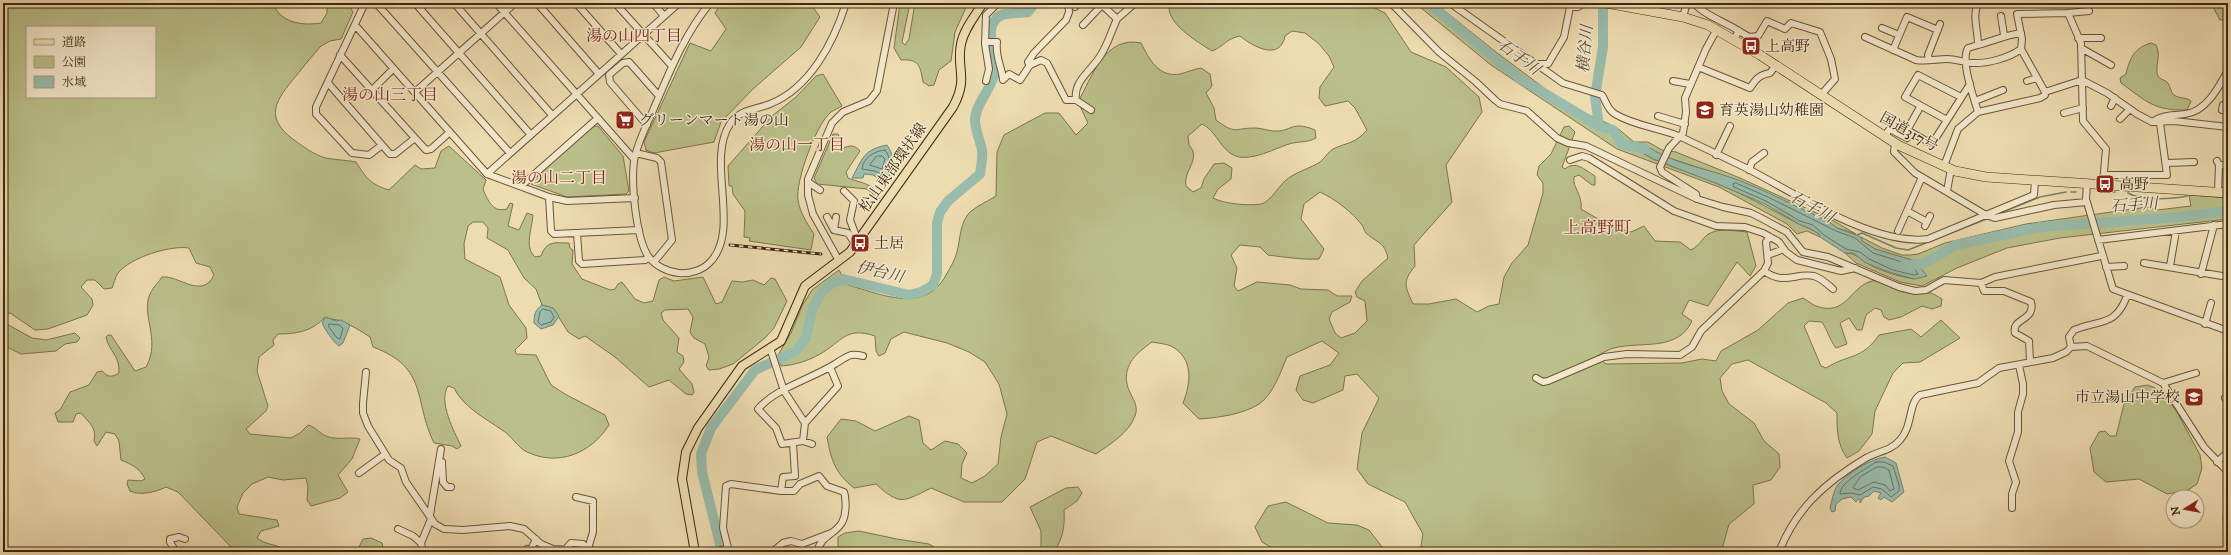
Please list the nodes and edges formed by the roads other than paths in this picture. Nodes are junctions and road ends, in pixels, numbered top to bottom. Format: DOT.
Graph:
graph roads {
  1 [pos="365,3"];
  2 [pos="376,3"];
  3 [pos="415,3"];
  4 [pos="454,3"];
  5 [pos="496,3"];
  6 [pos="515,3"];
  7 [pos="537,3"];
  8 [pos="576,3"];
  9 [pos="615,3"];
  10 [pos="653,3"];
  11 [pos="679,3"];
  12 [pos="710,3"];
  13 [pos="846,3"];
  14 [pos="894,3"];
  15 [pos="983,3"];
  16 [pos="998,3"];
  17 [pos="1068,3"];
  18 [pos="1136,3"];
  19 [pos="1390,3"];
  20 [pos="1450,3"];
  21 [pos="1584,3"];
  22 [pos="1606,3"];
  23 [pos="1683,3"];
  24 [pos="1695,3"];
  25 [pos="1978,3"];
  26 [pos="1101,4"];
  27 [pos="2089,11"];
  28 [pos="504,12"];
  29 [pos="2068,13"];
  30 [pos="664,16"];
  31 [pos="2001,16"];
  32 [pos="1683,17"];
  33 [pos="1117,19"];
  34 [pos="1940,24"];
  35 [pos="355,25"];
  36 [pos="1083,25"];
  37 [pos="1882,28"];
  38 [pos="1717,29"];
  39 [pos="1938,30"];
  40 [pos="481,33"];
  41 [pos="2021,33"];
  42 [pos="644,35"];
  43 [pos="1736,35"];
  44 [pos="1900,35"];
  45 [pos="2004,35"];
  46 [pos="1865,37"];
  47 [pos="2078,38"];
  48 [pos="2101,38"];
  49 [pos="986,42"];
  50 [pos="1978,45"];
  51 [pos="2081,48"];
  52 [pos="2021,49"];
  53 [pos="1893,50"];
  54 [pos="459,52"];
  55 [pos="621,54"];
  56 [pos="340,55"];
  57 [pos="1929,60"];
  58 [pos="1966,62"];
  59 [pos="1535,64"];
  60 [pos="1548,64"];
  61 [pos="1030,65"];
  62 [pos="1776,65"];
  63 [pos="2111,65"];
  64 [pos="672,66"];
  65 [pos="1698,67"];
  66 [pos="393,69"];
  67 [pos="2228,70"];
  68 [pos="438,72"];
  69 [pos="599,74"];
  70 [pos="1553,76"];
  71 [pos="2037,78"];
  72 [pos="2082,80"];
  73 [pos="986,81"];
  74 [pos="1673,81"];
  75 [pos="2027,81"];
  76 [pos="328,83"];
  77 [pos="1690,84"];
  78 [pos="1970,84"];
  79 [pos="372,90"];
  80 [pos="2003,90"];
  81 [pos="415,92"];
  82 [pos="2045,92"];
  83 [pos="576,94"];
  84 [pos="1821,95"];
  85 [pos="659,96"];
  86 [pos="1961,97"];
  87 [pos="2115,98"];
  88 [pos="1076,100"];
  89 [pos="1975,100"];
  90 [pos="2223,105"];
  91 [pos="2111,106"];
  92 [pos="1920,107"];
  93 [pos="2083,108"];
  94 [pos="2130,109"];
  95 [pos="1091,110"];
  96 [pos="2228,110"];
  97 [pos="1978,112"];
  98 [pos="2064,113"];
  99 [pos="552,115"];
  100 [pos="1658,116"];
  101 [pos="598,118"];
  102 [pos="2120,119"];
  103 [pos="1947,120"];
  104 [pos="2152,122"];
  105 [pos="2160,123"];
  106 [pos="1685,124"];
  107 [pos="647,125"];
  108 [pos="1730,126"];
  109 [pos="2228,127"];
  110 [pos="450,132"];
  111 [pos="531,134"];
  112 [pos="1906,135"];
  113 [pos="1884,136"];
  114 [pos="1680,137"];
  115 [pos="415,138"];
  116 [pos="1895,143"];
  117 [pos="382,145"];
  118 [pos="1764,153"];
  119 [pos="510,154"];
  120 [pos="1716,155"];
  121 [pos="635,156"];
  122 [pos="1570,160"];
  123 [pos="2194,162"];
  124 [pos="2167,163"];
  125 [pos="2228,165"];
  126 [pos="1947,168"];
  127 [pos="1749,170"];
  128 [pos="487,174"];
  129 [pos="1922,177"];
  130 [pos="2103,179"];
  131 [pos="2035,180"];
  132 [pos="808,182"];
  133 [pos="2087,183"];
  134 [pos="521,186"];
  135 [pos="820,190"];
  136 [pos="844,191"];
  137 [pos="1947,191"];
  138 [pos="2218,192"];
  139 [pos="2228,193"];
  140 [pos="549,197"];
  141 [pos="635,198"];
  142 [pos="1697,199"];
  143 [pos="2087,202"];
  144 [pos="1907,211"];
  145 [pos="1986,214"];
  146 [pos="836,217"];
  147 [pos="827,218"];
  148 [pos="1927,221"];
  149 [pos="2228,224"];
  150 [pos="2214,225"];
  151 [pos="639,230"];
  152 [pos="834,230"];
  153 [pos="1898,231"];
  154 [pos="2176,231"];
  155 [pos="577,233"];
  156 [pos="1770,237"];
  157 [pos="2098,238"];
  158 [pos="854,242"];
  159 [pos="1784,249"];
  160 [pos="1768,255"];
  161 [pos="2101,256"];
  162 [pos="649,257"];
  163 [pos="839,260"];
  164 [pos="654,262"];
  165 [pos="2144,263"];
  166 [pos="2124,266"];
  167 [pos="2170,266"];
  168 [pos="2106,267"];
  169 [pos="1856,268"];
  170 [pos="1764,271"];
  171 [pos="2201,274"];
  172 [pos="2228,277"];
  173 [pos="1981,283"];
  174 [pos="1833,289"];
  175 [pos="2127,296"];
  176 [pos="2210,303"];
  177 [pos="2205,324"];
  178 [pos="2228,331"];
  179 [pos="2071,347"];
  180 [pos="771,352"];
  181 [pos="863,356"];
  182 [pos="2030,361"];
  183 [pos="2019,365"];
  184 [pos="830,367"];
  185 [pos="366,372"];
  186 [pos="2196,373"];
  187 [pos="1536,378"];
  188 [pos="2163,383"];
  189 [pos="784,391"];
  190 [pos="805,423"];
  191 [pos="803,441"];
  192 [pos="793,443"];
  193 [pos="812,444"];
  194 [pos="2228,452"];
  195 [pos="384,455"];
  196 [pos="2217,462"];
  197 [pos="2228,472"];
  198 [pos="359,473"];
  199 [pos="450,487"];
  200 [pos="781,491"];
  201 [pos="576,497"];
  202 [pos="2012,508"];
  203 [pos="430,517"];
  204 [pos="398,529"];
  205 [pos="833,532"];
  206 [pos="185,539"];
  207 [pos="536,539"];
  208 [pos="421,543"];
  209 [pos="527,549"];
  210 [pos="728,549"];
  211 [pos="587,551"];
  212 [pos="176,552"];
  213 [pos="423,552"];
  214 [pos="610,552"];
  215 [pos="695,552"];
  216 [pos="715,552"];
  217 [pos="772,552"];
  218 [pos="816,552"];
  219 [pos="1779,552"];
  1 -- 35 [label="street"];
  2 -- 68 [label="street"];
  3 -- 54 [label="street"];
  4 -- 40 [label="street"];
  5 -- 28 [label="street"];
  6 -- 28 [label="street"];
  7 -- 69 [label="street"];
  8 -- 55 [label="street"];
  9 -- 42 [label="street"];
  10 -- 30 [label="street"];
  11 -- 30 [label="street"];
  12 -- 64 [label="street"];
  13 -- 164 [label="street"];
  14 -- 132 [label="street"];
  15 -- 158 [label="main road, 松山東部環状線"];
  16 -- 49 [label="street"];
  17 -- 61 [label="street"];
  18 -- 33 [label="street"];
  19 -- 142 [label="street"];
  20 -- 59 [label="street"];
  21 -- 60 [label="street"];
  22 -- 32 [label="highway, 国道317号"];
  23 -- 32 [label="street"];
  24 -- 43 [label="street"];
  25 -- 50 [label="street"];
  26 -- 33 [label="street"];
  26 -- 36 [label="street"];
  27 -- 29 [label="street"];
  28 -- 40 [label="street"];
  28 -- 83 [label="street"];
  29 -- 41 [label="street"];
  29 -- 47 [label="street"];
  30 -- 42 [label="street"];
  31 -- 45 [label="street"];
  32 -- 38 [label="highway, 国道317号"];
  33 -- 88 [label="street"];
  34 -- 39 [label="street"];
  35 -- 56 [label="street"];
  35 -- 66 [label="street"];
  37 -- 44 [label="street"];
  38 -- 43 [label="highway, 国道317号"];
  38 -- 65 [label="street"];
  39 -- 44 [label="street"];
  39 -- 57 [label="street"];
  40 -- 54 [label="street"];
  40 -- 99 [label="street"];
  41 -- 45 [label="street"];
  41 -- 52 [label="street"];
  42 -- 55 [label="street"];
  42 -- 64 [label="street"];
  43 -- 62 [label="highway, 国道317号"];
  43 -- 84 [label="street"];
  44 -- 53 [label="street"];
  45 -- 50 [label="street"];
  46 -- 53 [label="street"];
  47 -- 48 [label="street"];
  47 -- 51 [label="street"];
  49 -- 61 [label="street"];
  49 -- 73 [label="street"];
  50 -- 58 [label="street"];
  51 -- 63 [label="street"];
  51 -- 72 [label="street"];
  52 -- 58 [label="street"];
  52 -- 71 [label="street"];
  53 -- 57 [label="street"];
  54 -- 68 [label="street"];
  54 -- 111 [label="street"];
  55 -- 69 [label="street"];
  56 -- 76 [label="street"];
  56 -- 79 [label="street"];
  57 -- 58 [label="street"];
  58 -- 78 [label="street"];
  59 -- 60 [label="street"];
  59 -- 70 [label="street"];
  60 -- 70 [label="street"];
  61 -- 88 [label="street"];
  62 -- 65 [label="street"];
  62 -- 84 [label="highway, 国道317号"];
  64 -- 85 [label="street"];
  65 -- 77 [label="street"];
  66 -- 79 [label="street"];
  66 -- 81 [label="street"];
  67 -- 104 [label="street"];
  68 -- 81 [label="street"];
  68 -- 119 [label="street"];
  69 -- 83 [label="street"];
  70 -- 114 [label="street"];
  71 -- 75 [label="street"];
  71 -- 82 [label="street"];
  72 -- 82 [label="street"];
  72 -- 87 [label="street"];
  72 -- 93 [label="street"];
  74 -- 77 [label="street"];
  76 -- 117 [label="street"];
  76 -- 117 [label="street"];
  77 -- 106 [label="street"];
  78 -- 86 [label="street"];
  78 -- 89 [label="street"];
  79 -- 115 [label="street"];
  80 -- 89 [label="street"];
  81 -- 110 [label="street"];
  82 -- 97 [label="street"];
  83 -- 99 [label="street"];
  83 -- 101 [label="street"];
  84 -- 113 [label="highway, 国道317号"];
  85 -- 107 [label="street"];
  85 -- 107 [label="street"];
  86 -- 92 [label="street"];
  86 -- 103 [label="street"];
  87 -- 91 [label="street"];
  87 -- 94 [label="street"];
  88 -- 95 [label="street"];
  89 -- 97 [label="street"];
  90 -- 96 [label="street"];
  92 -- 103 [label="street"];
  92 -- 112 [label="street"];
  93 -- 98 [label="street"];
  93 -- 130 [label="street"];
  94 -- 102 [label="street"];
  94 -- 104 [label="street"];
  97 -- 126 [label="street"];
  99 -- 111 [label="street"];
  100 -- 106 [label="street"];
  101 -- 121 [label="street"];
  101 -- 134 [label="street"];
  103 -- 112 [label="street"];
  104 -- 105 [label="street"];
  105 -- 109 [label="street"];
  105 -- 124 [label="street"];
  106 -- 114 [label="street"];
  107 -- 121 [label="street"];
  108 -- 120 [label="street"];
  110 -- 115 [label="street"];
  110 -- 128 [label="street"];
  111 -- 119 [label="street"];
  112 -- 113 [label="street"];
  113 -- 116 [label="highway, 国道317号"];
  114 -- 120 [label="street"];
  114 -- 142 [label="street"];
  115 -- 117 [label="street"];
  116 -- 126 [label="highway, 国道317号"];
  116 -- 129 [label="street"];
  118 -- 127 [label="street"];
  119 -- 128 [label="street"];
  120 -- 127 [label="street"];
  121 -- 141 [label="street"];
  121 -- 164 [label="street"];
  122 -- 156 [label="street"];
  123 -- 124 [label="street"];
  124 -- 130 [label="street"];
  125 -- 138 [label="street"];
  126 -- 131 [label="highway, 国道317号"];
  126 -- 137 [label="street"];
  127 -- 145 [label="street"];
  128 -- 134 [label="street"];
  129 -- 137 [label="street"];
  129 -- 144 [label="street"];
  130 -- 133 [label="highway, 国道317号"];
  130 -- 138 [label="highway, 国道317号"];
  131 -- 133 [label="highway, 国道317号"];
  131 -- 145 [label="street"];
  132 -- 135 [label="street"];
  132 -- 163 [label="street"];
  133 -- 143 [label="street"];
  134 -- 140 [label="street"];
  136 -- 158 [label="street"];
  137 -- 145 [label="street"];
  138 -- 139 [label="highway, 国道317号"];
  140 -- 141 [label="street"];
  140 -- 155 [label="street"];
  141 -- 151 [label="street"];
  142 -- 169 [label="street"];
  143 -- 145 [label="street"];
  143 -- 157 [label="street"];
  144 -- 148 [label="street"];
  144 -- 153 [label="street"];
  146 -- 152 [label="street"];
  147 -- 152 [label="street"];
  149 -- 150 [label="street"];
  150 -- 154 [label="street"];
  150 -- 171 [label="street"];
  151 -- 155 [label="street"];
  151 -- 162 [label="street"];
  152 -- 158 [label="street"];
  154 -- 157 [label="street"];
  154 -- 167 [label="street"];
  155 -- 162 [label="street"];
  156 -- 159 [label="street"];
  156 -- 160 [label="street"];
  157 -- 161 [label="street"];
  158 -- 163 [label="main road, 松山東部環状線"];
  159 -- 160 [label="street"];
  159 -- 169 [label="street"];
  160 -- 170 [label="street"];
  161 -- 168 [label="street"];
  161 -- 173 [label="street"];
  162 -- 164 [label="street"];
  163 -- 180 [label="main road, 松山東部環状線"];
  165 -- 167 [label="street"];
  166 -- 168 [label="street"];
  167 -- 171 [label="street"];
  168 -- 175 [label="street"];
  169 -- 173 [label="street"];
  170 -- 174 [label="street"];
  170 -- 187 [label="street"];
  171 -- 172 [label="street"];
  173 -- 182 [label="street"];
  175 -- 177 [label="street"];
  175 -- 179 [label="street"];
  176 -- 177 [label="street"];
  177 -- 178 [label="street"];
  179 -- 182 [label="street"];
  179 -- 188 [label="street"];
  180 -- 189 [label="street"];
  180 -- 215 [label="main road, 松山東部環状線"];
  181 -- 184 [label="street"];
  182 -- 183 [label="street"];
  183 -- 202 [label="street"];
  183 -- 219 [label="street"];
  184 -- 189 [label="street"];
  184 -- 190 [label="street"];
  185 -- 195 [label="street"];
  186 -- 188 [label="street"];
  188 -- 196 [label="street"];
  189 -- 190 [label="street"];
  189 -- 192 [label="street"];
  190 -- 191 [label="street"];
  191 -- 192 [label="street"];
  191 -- 193 [label="street"];
  192 -- 200 [label="street"];
  194 -- 196 [label="street"];
  195 -- 198 [label="street"];
  195 -- 203 [label="street"];
  196 -- 197 [label="street"];
  199 -- 203 [label="street"];
  200 -- 205 [label="street"];
  200 -- 210 [label="street"];
  201 -- 211 [label="street"];
  203 -- 207 [label="street"];
  203 -- 208 [label="street"];
  204 -- 208 [label="street"];
  205 -- 217 [label="street"];
  205 -- 218 [label="street"];
  206 -- 212 [label="street"];
  207 -- 209 [label="street"];
  207 -- 211 [label="street"];
  208 -- 213 [label="street"];
  210 -- 216 [label="street"];
  211 -- 214 [label="street"];
}
